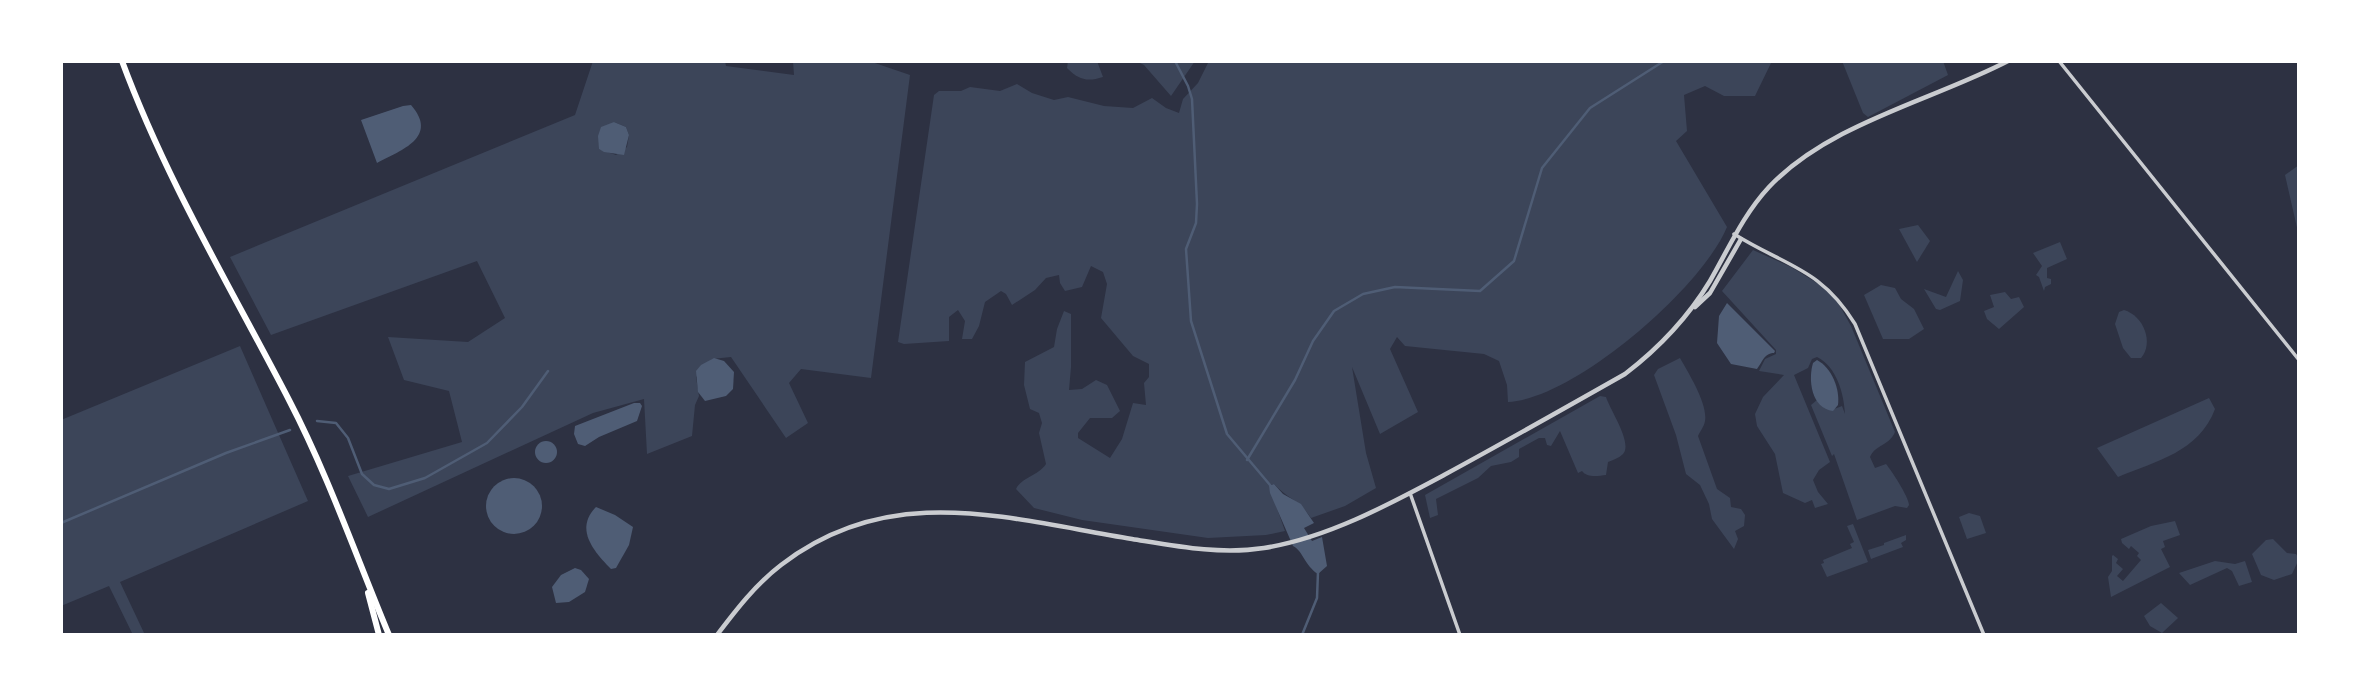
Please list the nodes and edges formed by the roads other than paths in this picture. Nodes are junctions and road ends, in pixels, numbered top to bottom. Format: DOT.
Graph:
graph roads {
  1 [pos="122,61"];
  2 [pos="2008,61"];
  3 [pos="2059,61"];
  4 [pos="1734,234"];
  5 [pos="1741,239"];
  6 [pos="1684,318"];
  7 [pos="2299,360"];
  8 [pos="1410,493"];
  9 [pos="362,570"];
  10 [pos="379,635"];
  11 [pos="389,635"];
  12 [pos="717,635"];
  13 [pos="1460,635"];
  14 [pos="1984,635"];
  1 -- 9 [label="highway"];
  2 -- 4 [label="street"];
  3 -- 7 [label="street"];
  4 -- 5 [label="street"];
  4 -- 6 [label="street"];
  5 -- 6 [label="street"];
  5 -- 14 [label="street"];
  6 -- 8 [label="street"];
  8 -- 12 [label="street"];
  8 -- 13 [label="street"];
  9 -- 10 [label="highway"];
  9 -- 11 [label="highway"];
}
